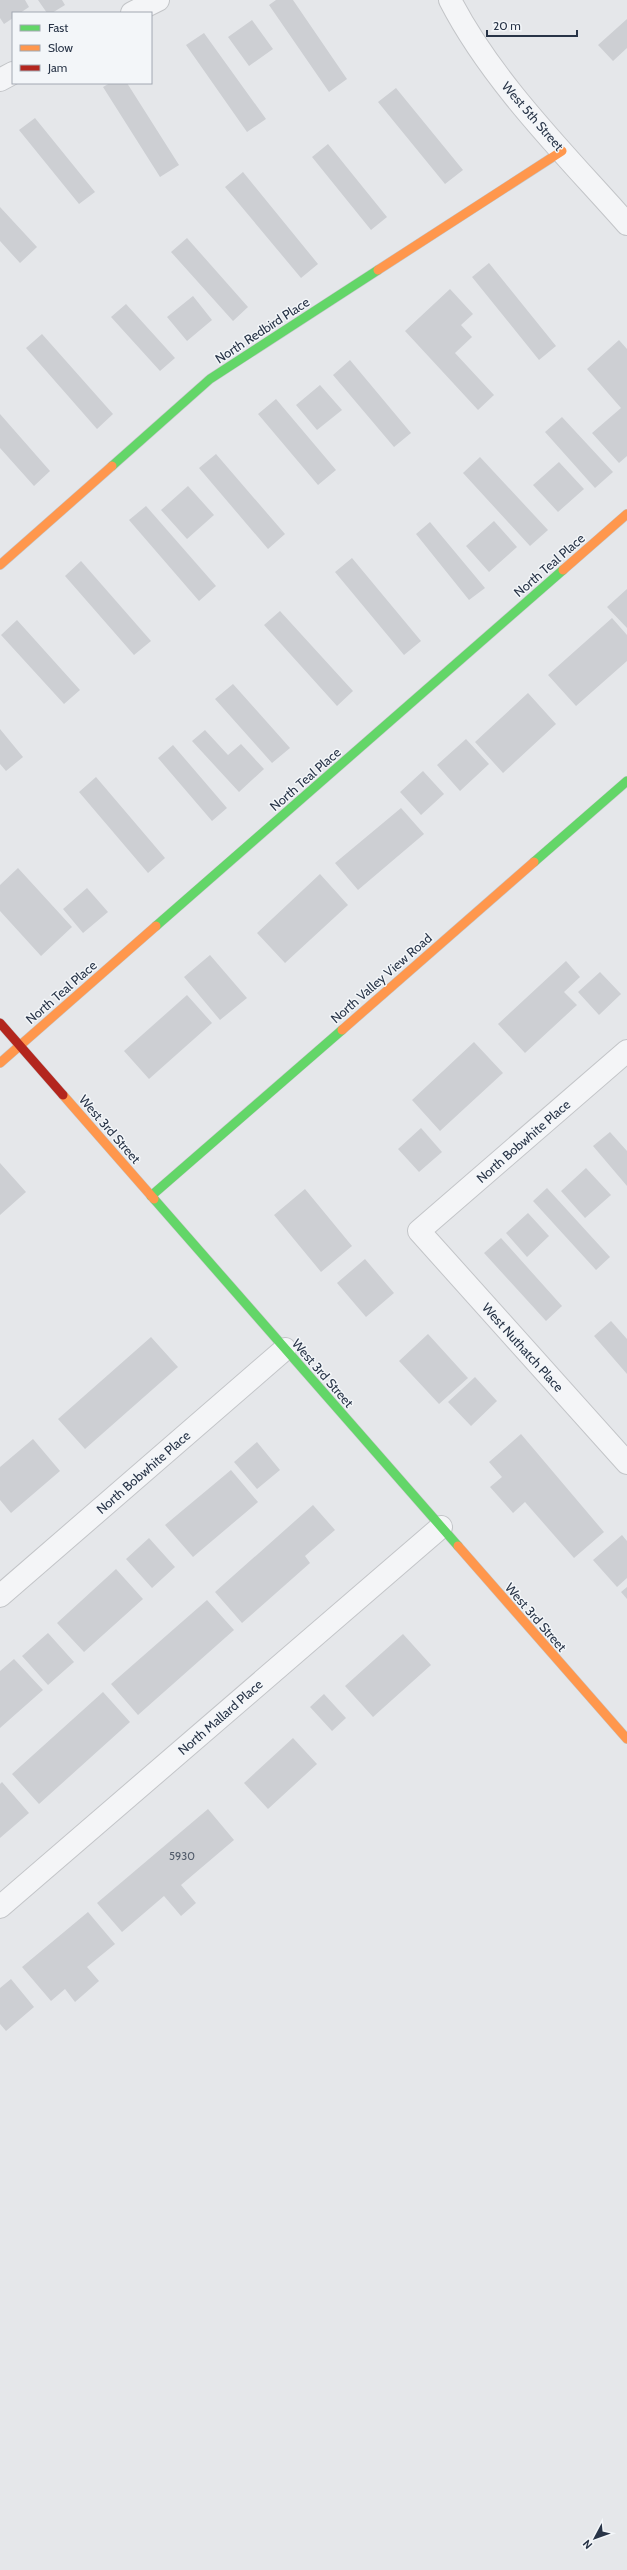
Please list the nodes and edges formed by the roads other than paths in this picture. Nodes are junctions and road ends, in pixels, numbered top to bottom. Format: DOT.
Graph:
graph roads {
  1 [pos="158,0"];
  2 [pos="450,0"];
  3 [pos="134,12"];
  4 [pos="12,74"];
  5 [pos="0,80"];
  6 [pos="562,151"];
  7 [pos="627,224"];
  8 [pos="627,514"];
  9 [pos="0,565"];
  10 [pos="627,781"];
  11 [pos="0,1023"];
  12 [pos="20,1046"];
  13 [pos="627,1051"];
  14 [pos="0,1063"];
  15 [pos="152,1196"];
  16 [pos="419,1231"];
  17 [pos="285,1349"];
  18 [pos="627,1463"];
  19 [pos="441,1527"];
  20 [pos="0,1596"];
  21 [pos="627,1739"];
  22 [pos="0,1907"];
  1 -- 3 [label="street"];
  2 -- 6 [label="street, West 5th Street"];
  4 -- 5 [label="street"];
  6 -- 7 [label="street, West 5th Street"];
  6 -- 9 [label="street, North Redbird Place"];
  8 -- 12 [label="street, North Teal Place"];
  10 -- 15 [label="street, North Valley View Road"];
  11 -- 12 [label="street, West 3rd Street"];
  12 -- 14 [label="street, North Teal Place"];
  12 -- 15 [label="street, West 3rd Street"];
  13 -- 16 [label="street, North Bobwhite Place"];
  15 -- 17 [label="street, West 3rd Street"];
  16 -- 18 [label="street, West Nuthatch Place"];
  17 -- 19 [label="street, West 3rd Street"];
  17 -- 20 [label="street, North Bobwhite Place"];
  19 -- 21 [label="street, West 3rd Street"];
  19 -- 22 [label="street, North Mallard Place"];
}
